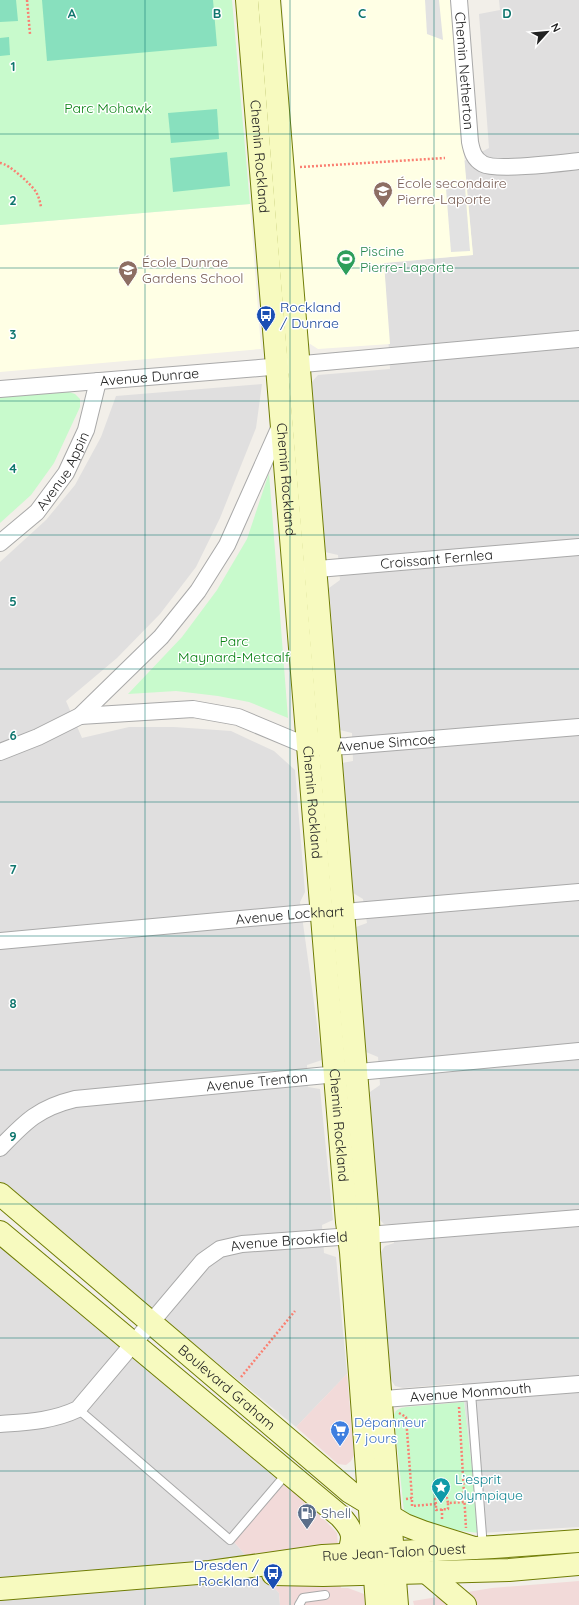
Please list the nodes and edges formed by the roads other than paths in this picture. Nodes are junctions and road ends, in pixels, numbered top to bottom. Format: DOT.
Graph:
graph roads {
  1 [pos="247,0"];
  2 [pos="269,0"];
  3 [pos="459,0"];
  4 [pos="579,161"];
  5 [pos="579,339"];
  6 [pos="298,364"];
  7 [pos="277,366"];
  8 [pos="98,381"];
  9 [pos="0,389"];
  10 [pos="282,423"];
  11 [pos="0,543"];
  12 [pos="579,547"];
  13 [pos="315,570"];
  14 [pos="294,571"];
  15 [pos="80,716"];
  16 [pos="579,727"];
  17 [pos="308,745"];
  18 [pos="330,747"];
  19 [pos="0,752"];
  20 [pos="579,892"];
  21 [pos="343,912"];
  22 [pos="322,913"];
  23 [pos="0,941"];
  24 [pos="579,1051"];
  25 [pos="356,1073"];
  26 [pos="334,1074"];
  27 [pos="0,1148"];
  28 [pos="0,1194"];
  29 [pos="579,1218"];
  30 [pos="0,1232"];
  31 [pos="359,1236"];
  32 [pos="151,1321"];
  33 [pos="133,1344"];
  34 [pos="579,1384"];
  35 [pos="465,1397"];
  36 [pos="379,1403"];
  37 [pos="78,1408"];
  38 [pos="0,1424"];
  39 [pos="366,1460"];
  40 [pos="288,1472"];
  41 [pos="333,1477"];
  42 [pos="350,1492"];
  43 [pos="382,1506"];
  44 [pos="334,1510"];
  45 [pos="579,1541"];
  46 [pos="474,1542"];
  47 [pos="348,1554"];
  48 [pos="383,1563"];
  49 [pos="579,1564"];
  50 [pos="425,1571"];
  51 [pos="210,1572"];
  52 [pos="0,1589"];
  53 [pos="325,1595"];
  54 [pos="299,1605"];
  55 [pos="376,1605"];
  56 [pos="396,1605"];
  57 [pos="465,1605"];
  1 -- 7 [label="street, Chemin Rockland"];
  2 -- 6 [label="street, Chemin Rockland"];
  3 -- 4 [label="street, Chemin Netherton"];
  5 -- 6 [label="street"];
  6 -- 7 [label="street, Avenue Dunrae"];
  6 -- 13 [label="street, Chemin Rockland"];
  7 -- 8 [label="street, Avenue Dunrae"];
  7 -- 10 [label="street, Chemin Rockland"];
  8 -- 9 [label="street, Avenue Dunrae"];
  8 -- 11 [label="street, Avenue Appin"];
  10 -- 14 [label="street, Chemin Rockland"];
  10 -- 15 [label="street, Avenue Simcoe"];
  12 -- 13 [label="street, Croissant Fernlea"];
  13 -- 14 [label="street, Croissant Fernlea"];
  13 -- 18 [label="street, Chemin Rockland"];
  14 -- 17 [label="street, Chemin Rockland"];
  15 -- 17 [label="street, Avenue Simcoe"];
  15 -- 19 [label="street, Avenue Simcoe"];
  16 -- 18 [label="street, Avenue Simcoe"];
  17 -- 18 [label="street, Avenue Simcoe"];
  17 -- 22 [label="street, Chemin Rockland"];
  18 -- 21 [label="street, Chemin Rockland"];
  20 -- 21 [label="street, Avenue Lockhart"];
  21 -- 22 [label="street, Avenue Lockhart"];
  21 -- 25 [label="street, Chemin Rockland"];
  22 -- 23 [label="street, Avenue Lockhart"];
  22 -- 26 [label="street, Chemin Rockland"];
  24 -- 25 [label="street, Avenue Trenton"];
  25 -- 26 [label="street, Avenue Trenton"];
  25 -- 31 [label="street, Chemin Rockland"];
  26 -- 27 [label="street, Avenue Trenton"];
  26 -- 31 [label="street, Chemin Rockland"];
  28 -- 32 [label="street, Boulevard Graham"];
  29 -- 31 [label="street, Avenue Brookfield"];
  30 -- 33 [label="street, Boulevard Graham"];
  31 -- 32 [label="street, Avenue Brookfield"];
  31 -- 36 [label="street, Chemin Rockland"];
  32 -- 33 [label="street, Avenue Brookfield"];
  32 -- 41 [label="street, Boulevard Graham"];
  33 -- 37 [label="street, Avenue Brookfield"];
  33 -- 40 [label="street, Boulevard Graham"];
  34 -- 35 [label="street, Avenue Monmouth"];
  35 -- 36 [label="street, Avenue Monmouth"];
  35 -- 46 [label="lane"];
  36 -- 39 [label="street, Chemin Rockland"];
  36 -- 43 [label="street, Chemin Rockland"];
  37 -- 38 [label="street, Avenue Brookfield"];
  37 -- 40 [label="lane"];
  39 -- 41 [label="street"];
  39 -- 43 [label="street, Chemin Rockland"];
  40 -- 44 [label="street, Boulevard Graham"];
  41 -- 42 [label="street, Boulevard Graham"];
  42 -- 43 [label="street, Boulevard Graham"];
  42 -- 44 [label="street"];
  43 -- 46 [label="street, Boulevard Graham"];
  43 -- 48 [label="street, Chemin Rockland"];
  44 -- 47 [label="street, Boulevard Graham"];
  45 -- 46 [label="street, Rue Jean-Talon Ouest"];
  46 -- 48 [label="street, Rue Jean-Talon Ouest"];
  47 -- 48 [label="street, Rue Jean-Talon Ouest"];
  47 -- 51 [label="street, Rue Jean-Talon Ouest"];
  48 -- 50 [label="street, Rue Jean-Talon Ouest"];
  48 -- 51 [label="street, Rue Jean-Talon Ouest"];
  48 -- 55 [label="street, Chemin Rockland"];
  48 -- 56 [label="street, Chemin Rockland"];
  49 -- 50 [label="street, Rue Jean-Talon Ouest"];
  50 -- 57 [label="street"];
  51 -- 52 [label="street, Rue Jean-Talon Ouest"];
  53 -- 54 [label="lane"];
}
